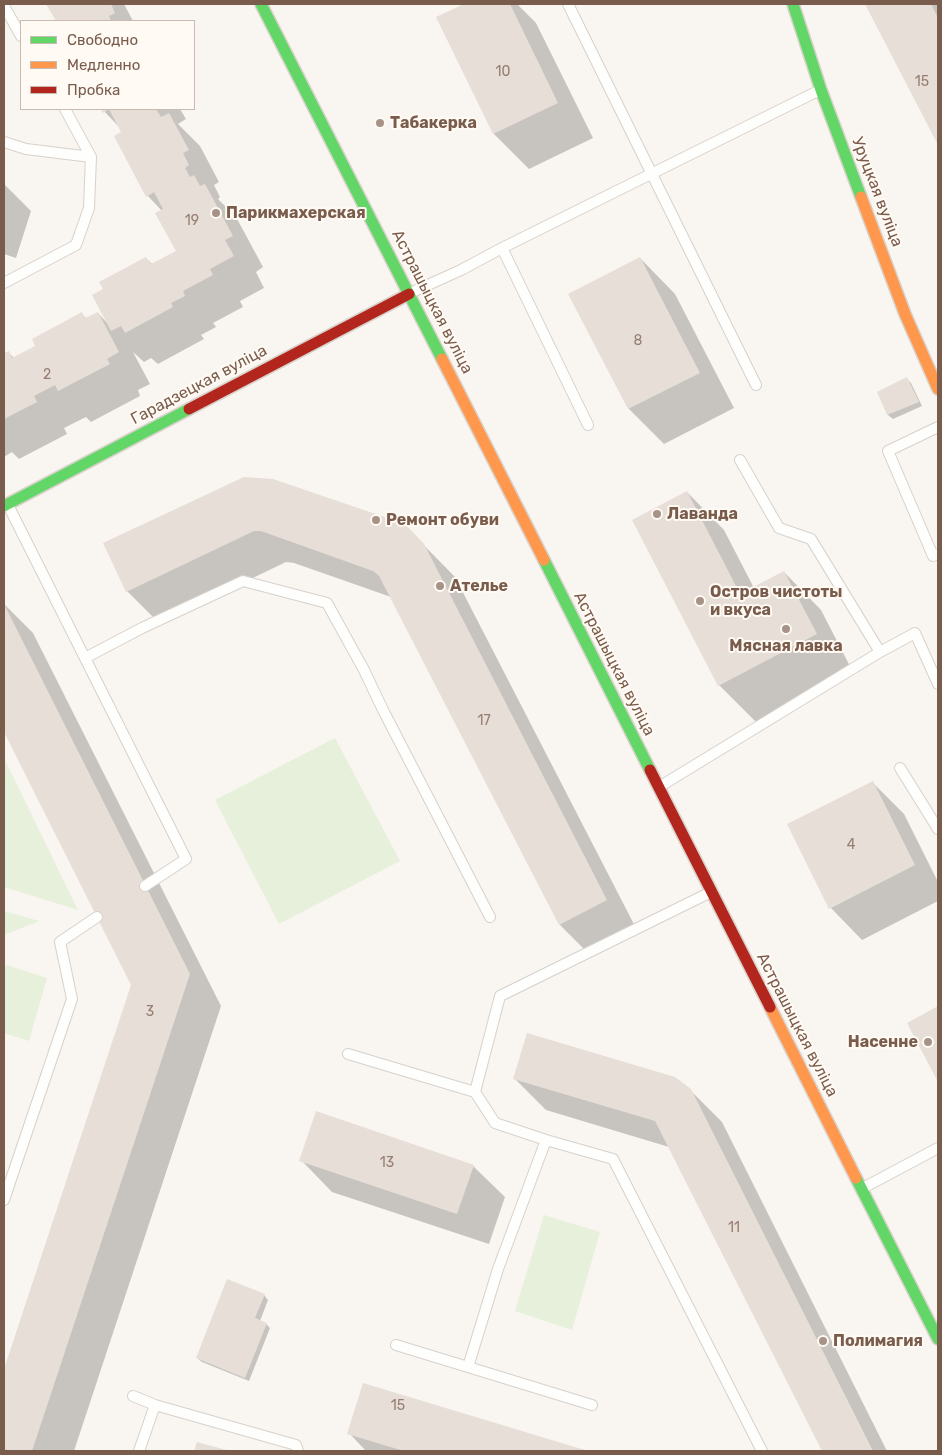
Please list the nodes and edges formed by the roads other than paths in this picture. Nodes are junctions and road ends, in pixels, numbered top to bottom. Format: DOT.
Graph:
graph roads {
  1 [pos="260,4"];
  2 [pos="568,4"];
  3 [pos="793,4"];
  4 [pos="4,6"];
  5 [pos="20,34"];
  6 [pos="821,90"];
  7 [pos="66,110"];
  8 [pos="4,142"];
  9 [pos="91,157"];
  10 [pos="652,174"];
  11 [pos="502,248"];
  12 [pos="4,283"];
  13 [pos="409,294"];
  14 [pos="756,385"];
  15 [pos="938,389"];
  16 [pos="588,425"];
  17 [pos="938,427"];
  18 [pos="740,460"];
  19 [pos="6,505"];
  20 [pos="938,554"];
  21 [pos="880,652"];
  22 [pos="85,658"];
  23 [pos="938,684"];
  24 [pos="900,768"];
  25 [pos="658,788"];
  26 [pos="938,829"];
  27 [pos="146,886"];
  28 [pos="712,892"];
  29 [pos="97,917"];
  30 [pos="490,917"];
  31 [pos="348,1054"];
  32 [pos="475,1092"];
  33 [pos="546,1140"];
  34 [pos="938,1148"];
  35 [pos="862,1188"];
  36 [pos="4,1200"];
  37 [pos="938,1339"];
  38 [pos="396,1345"];
  39 [pos="468,1367"];
  40 [pos="133,1396"];
  41 [pos="155,1405"];
  42 [pos="592,1405"];
  43 [pos="139,1451"];
  44 [pos="298,1451"];
  45 [pos="762,1451"];
  1 -- 13 [label="main road, Астрашыцкая вуліца"];
  2 -- 10 [label="lane"];
  3 -- 6 [label="main road, Уруцкая вуліца"];
  4 -- 5 [label="lane"];
  6 -- 10 [label="lane"];
  6 -- 15 [label="main road, Уруцкая вуліца"];
  7 -- 9 [label="lane"];
  8 -- 9 [label="lane"];
  9 -- 12 [label="lane"];
  10 -- 11 [label="lane"];
  10 -- 14 [label="lane"];
  11 -- 13 [label="lane"];
  11 -- 16 [label="lane"];
  13 -- 19 [label="main road, Гарадзецкая вуліца"];
  13 -- 25 [label="main road, Астрашыцкая вуліца"];
  17 -- 20 [label="lane"];
  18 -- 21 [label="lane"];
  19 -- 22 [label="lane"];
  21 -- 23 [label="lane"];
  21 -- 25 [label="lane"];
  22 -- 27 [label="lane"];
  22 -- 30 [label="lane"];
  24 -- 26 [label="lane"];
  25 -- 28 [label="main road, Астрашыцкая вуліца"];
  28 -- 32 [label="lane"];
  28 -- 35 [label="main road, Астрашыцкая вуліца"];
  29 -- 36 [label="lane"];
  31 -- 32 [label="lane"];
  32 -- 33 [label="lane"];
  33 -- 39 [label="lane"];
  33 -- 45 [label="lane"];
  34 -- 35 [label="lane"];
  35 -- 37 [label="main road, Астрашыцкая вуліца"];
  38 -- 39 [label="lane"];
  39 -- 42 [label="lane"];
  40 -- 41 [label="lane"];
  41 -- 43 [label="lane"];
  41 -- 44 [label="lane"];
}
